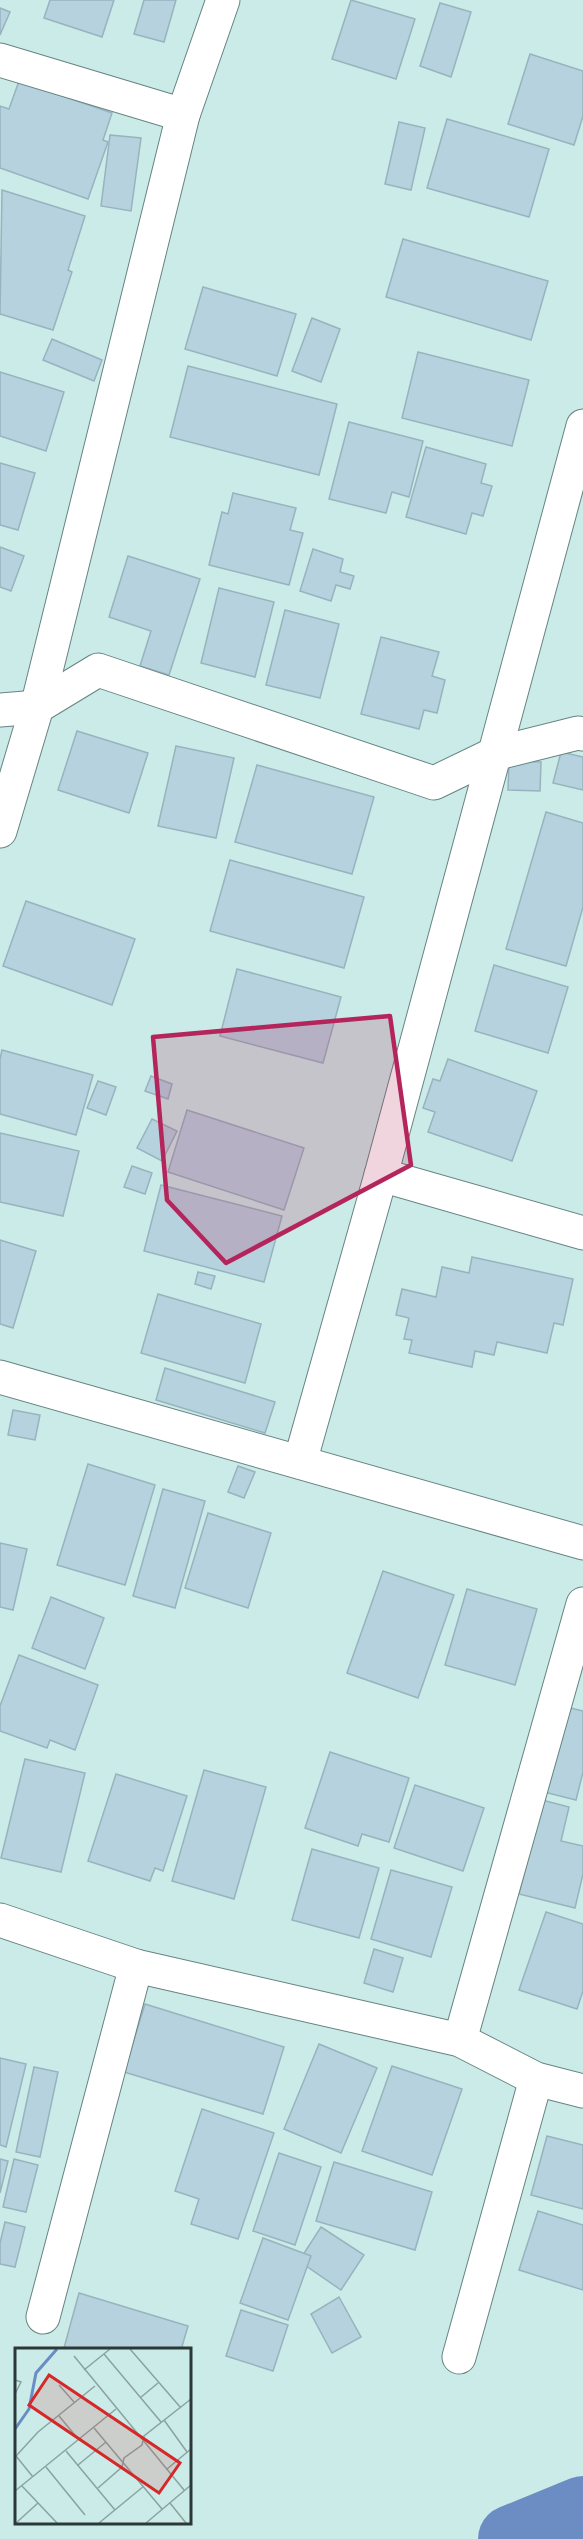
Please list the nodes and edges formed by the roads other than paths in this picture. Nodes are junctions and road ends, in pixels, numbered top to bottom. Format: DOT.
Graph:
graph roads {
  1 [pos="223,0"];
  2 [pos="0,60"];
  3 [pos="183,115"];
  4 [pos="583,426"];
  5 [pos="37,707"];
  6 [pos="0,710"];
  7 [pos="583,734"];
  8 [pos="494,754"];
  9 [pos="0,831"];
  10 [pos="381,1175"];
  11 [pos="583,1233"];
  12 [pos="0,1377"];
  13 [pos="300,1461"];
  14 [pos="583,1543"];
  15 [pos="583,1604"];
  16 [pos="0,1920"];
  17 [pos="136,1966"];
  18 [pos="460,2040"];
  19 [pos="536,2079"];
  20 [pos="583,2091"];
  21 [pos="43,2317"];
  22 [pos="459,2357"];
  1 -- 3 [label="street"];
  2 -- 3 [label="street"];
  3 -- 5 [label="street"];
  4 -- 8 [label="street"];
  5 -- 6 [label="street"];
  5 -- 8 [label="street"];
  5 -- 9 [label="street"];
  7 -- 8 [label="street"];
  8 -- 10 [label="street"];
  10 -- 11 [label="street"];
  10 -- 13 [label="street"];
  12 -- 13 [label="street"];
  13 -- 14 [label="street"];
  15 -- 18 [label="street"];
  16 -- 17 [label="street"];
  17 -- 18 [label="street"];
  17 -- 21 [label="street"];
  18 -- 19 [label="street"];
  19 -- 20 [label="street"];
  19 -- 22 [label="street"];
}
